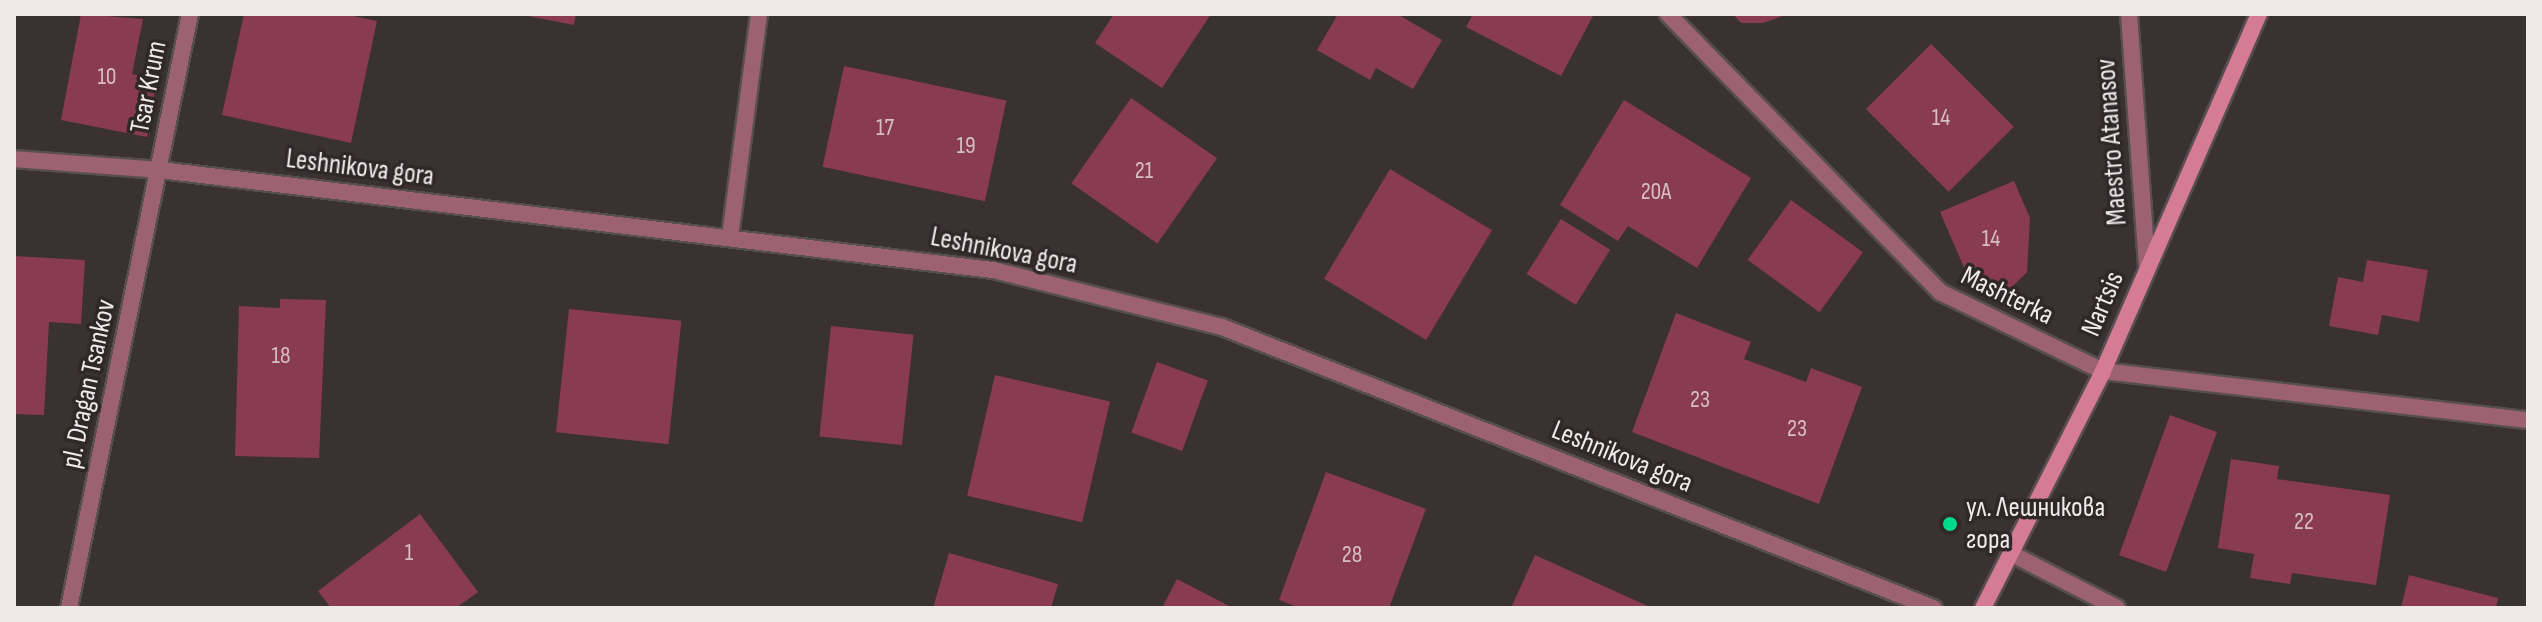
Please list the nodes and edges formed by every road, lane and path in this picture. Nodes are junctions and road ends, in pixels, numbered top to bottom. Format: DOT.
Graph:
graph roads {
  1 [pos="190,14"];
  2 [pos="759,14"];
  3 [pos="1668,14"];
  4 [pos="2129,14"];
  5 [pos="2259,14"];
  6 [pos="14,159"];
  7 [pos="160,170"];
  8 [pos="730,237"];
  9 [pos="2147,267"];
  10 [pos="2103,371"];
  11 [pos="2528,420"];
  12 [pos="2012,554"];
  13 [pos="69,608"];
  14 [pos="1933,608"];
  15 [pos="1983,608"];
  16 [pos="2117,608"];
  1 -- 7 [label="street, Tsar Krum"];
  2 -- 8 [label="street"];
  3 -- 10 [label="street, Mashterka"];
  4 -- 9 [label="street, Maestro Atanasov"];
  5 -- 9 [label="main road, Nartsis"];
  6 -- 7 [label="street, Leshnikova gora"];
  7 -- 8 [label="street, Leshnikova gora"];
  7 -- 13 [label="street, pl. Dragan Tsankov"];
  8 -- 14 [label="street, Leshnikova gora"];
  9 -- 10 [label="main road, Nartsis"];
  10 -- 11 [label="street, Mashterka"];
  10 -- 12 [label="main road, Nartsis"];
  12 -- 15 [label="main road, Nartsis"];
  12 -- 16 [label="street"];
}
